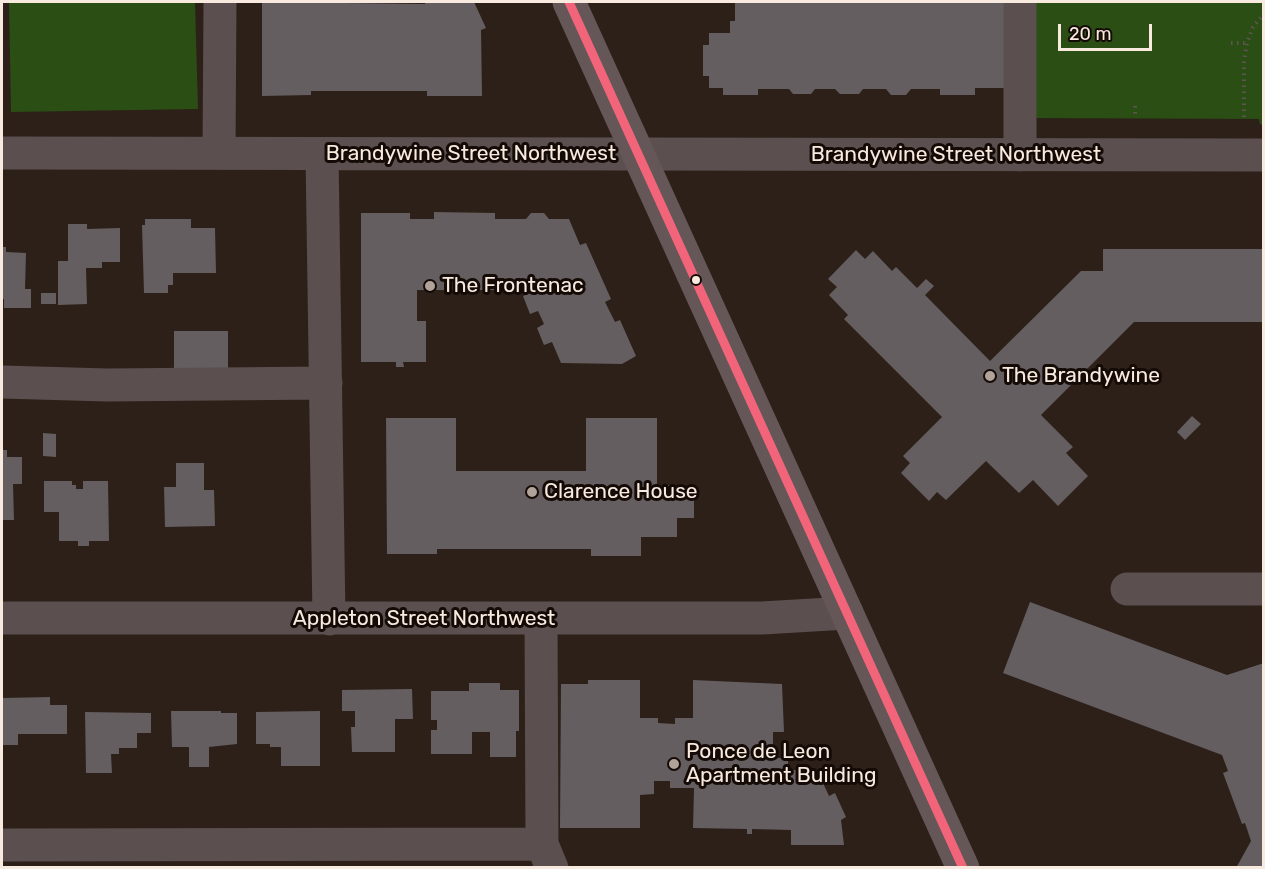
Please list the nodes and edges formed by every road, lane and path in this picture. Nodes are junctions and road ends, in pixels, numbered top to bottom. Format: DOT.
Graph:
graph roads {
  1 [pos="220,2"];
  2 [pos="569,2"];
  3 [pos="1020,2"];
  4 [pos="1263,14"];
  5 [pos="1231,44"];
  6 [pos="1247,44"];
  7 [pos="1136,106"];
  8 [pos="1136,117"];
  9 [pos="1244,117"];
  10 [pos="2,153"];
  11 [pos="219,153"];
  12 [pos="322,153"];
  13 [pos="639,154"];
  14 [pos="1020,154"];
  15 [pos="1263,155"];
  16 [pos="2,382"];
  17 [pos="326,383"];
  18 [pos="1127,589"];
  19 [pos="1263,589"];
  20 [pos="847,613"];
  21 [pos="2,618"];
  22 [pos="329,619"];
  23 [pos="541,619"];
  24 [pos="2,845"];
  25 [pos="547,856"];
  26 [pos="963,867"];
  1 -- 11 [label="street"];
  2 -- 13 [label="main road"];
  3 -- 14 [label="street"];
  4 -- 6 [label="path"];
  5 -- 6 [label="path"];
  6 -- 9 [label="path"];
  7 -- 8 [label="path"];
  10 -- 11 [label="street, Brandywine Street Northwest"];
  11 -- 12 [label="street, Brandywine Street Northwest"];
  12 -- 13 [label="street, Brandywine Street Northwest"];
  12 -- 17 [label="street"];
  13 -- 14 [label="street, Brandywine Street Northwest"];
  13 -- 20 [label="main road"];
  14 -- 15 [label="street, Brandywine Street Northwest"];
  16 -- 17 [label="street"];
  17 -- 22 [label="street"];
  18 -- 19 [label="street"];
  20 -- 23 [label="street, Appleton Street Northwest"];
  20 -- 26 [label="main road"];
  21 -- 22 [label="street, Appleton Street Northwest"];
  22 -- 23 [label="street, Appleton Street Northwest"];
  23 -- 25 [label="street"];
  24 -- 25 [label="street"];
}
